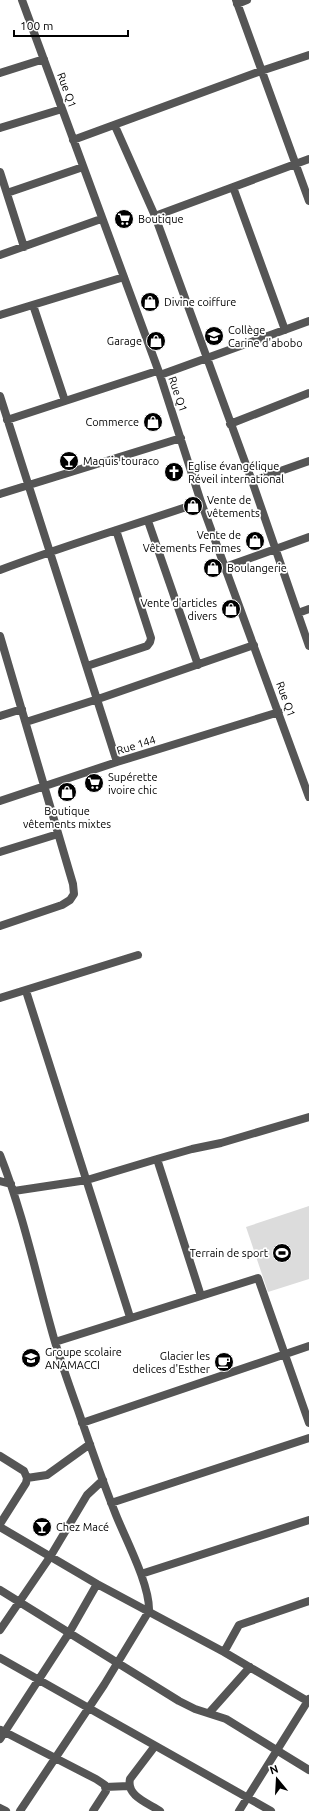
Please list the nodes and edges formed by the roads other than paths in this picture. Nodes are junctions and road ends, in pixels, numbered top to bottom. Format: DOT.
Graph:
graph roads {
  1 [pos="22,0"];
  2 [pos="247,0"];
  3 [pos="236,2"];
  4 [pos="309,55"];
  5 [pos="44,59"];
  6 [pos="261,71"];
  7 [pos="0,73"];
  8 [pos="62,109"];
  9 [pos="115,126"];
  10 [pos="0,128"];
  11 [pos="73,140"];
  12 [pos="309,159"];
  13 [pos="296,164"];
  14 [pos="83,167"];
  15 [pos="0,172"];
  16 [pos="233,187"];
  17 [pos="7,193"];
  18 [pos="309,202"];
  19 [pos="155,216"];
  20 [pos="102,219"];
  21 [pos="24,247"];
  22 [pos="0,255"];
  23 [pos="124,277"];
  24 [pos="33,305"];
  25 [pos="0,315"];
  26 [pos="309,321"];
  27 [pos="285,330"];
  28 [pos="206,359"];
  29 [pos="158,373"];
  30 [pos="309,392"];
  31 [pos="0,396"];
  32 [pos="65,401"];
  33 [pos="7,420"];
  34 [pos="230,424"];
  35 [pos="181,438"];
  36 [pos="309,461"];
  37 [pos="252,482"];
  38 [pos="28,484"];
  39 [pos="0,494"];
  40 [pos="201,502"];
  41 [pos="148,520"];
  42 [pos="116,530"];
  43 [pos="309,537"];
  44 [pos="275,549"];
  45 [pos="50,551"];
  46 [pos="225,567"];
  47 [pos="0,570"];
  48 [pos="309,609"];
  49 [pos="298,613"];
  50 [pos="1,642"];
  51 [pos="254,644"];
  52 [pos="309,646"];
  53 [pos="198,665"];
  54 [pos="87,666"];
  55 [pos="98,699"];
  56 [pos="22,709"];
  57 [pos="279,712"];
  58 [pos="0,716"];
  59 [pos="26,722"];
  60 [pos="117,762"];
  61 [pos="44,787"];
  62 [pos="309,797"];
  63 [pos="0,801"];
  64 [pos="58,834"];
  65 [pos="0,852"];
  66 [pos="0,926"];
  67 [pos="138,955"];
  68 [pos="26,991"];
  69 [pos="0,998"];
  70 [pos="309,1117"];
  71 [pos="0,1155"];
  72 [pos="157,1159"];
  73 [pos="86,1180"];
  74 [pos="0,1181"];
  75 [pos="13,1187"];
  76 [pos="201,1296"];
  77 [pos="130,1318"];
  78 [pos="55,1342"];
  79 [pos="309,1346"];
  80 [pos="285,1354"];
  81 [pos="82,1423"];
  82 [pos="309,1423"];
  83 [pos="309,1438"];
  84 [pos="90,1444"];
  85 [pos="0,1456"];
  86 [pos="27,1478"];
  87 [pos="103,1480"];
  88 [pos="111,1503"];
  89 [pos="309,1520"];
  90 [pos="0,1525"];
  91 [pos="50,1557"];
  92 [pos="141,1574"];
  93 [pos="97,1584"];
  94 [pos="0,1590"];
  95 [pos="309,1600"];
  96 [pos="20,1602"];
  97 [pos="149,1611"];
  98 [pos="0,1630"];
  99 [pos="69,1633"];
  100 [pos="224,1652"];
  101 [pos="0,1658"];
  102 [pos="118,1662"];
  103 [pos="250,1667"];
  104 [pos="38,1681"];
  105 [pos="309,1701"];
  106 [pos="88,1709"];
  107 [pos="209,1712"];
  108 [pos="1,1734"];
  109 [pos="155,1746"];
  110 [pos="276,1750"];
  111 [pos="55,1758"];
  112 [pos="309,1770"];
  113 [pos="129,1786"];
  114 [pos="105,1787"];
  115 [pos="248,1797"];
  116 [pos="0,1808"];
  117 [pos="6,1811"];
  118 [pos="20,1811"];
  119 [pos="93,1811"];
  120 [pos="160,1811"];
  121 [pos="239,1811"];
  122 [pos="271,1811"];
  1 -- 5 [label="street, Rue Q1"];
  2 -- 3 [label="street"];
  3 -- 6 [label="street"];
  4 -- 6 [label="street"];
  5 -- 7 [label="street"];
  5 -- 8 [label="street, Rue Q1"];
  6 -- 9 [label="street"];
  6 -- 13 [label="street"];
  8 -- 10 [label="street"];
  8 -- 11 [label="street, Rue Q1"];
  9 -- 11 [label="street"];
  9 -- 19 [label="street"];
  11 -- 14 [label="street, Rue Q1"];
  12 -- 13 [label="street"];
  13 -- 16 [label="street"];
  13 -- 18 [label="street"];
  14 -- 17 [label="street"];
  14 -- 20 [label="street, Rue Q1"];
  15 -- 17 [label="street"];
  16 -- 19 [label="street"];
  16 -- 27 [label="street"];
  17 -- 21 [label="street"];
  19 -- 28 [label="street"];
  20 -- 21 [label="street"];
  20 -- 23 [label="street, Rue Q1"];
  21 -- 22 [label="street"];
  23 -- 24 [label="street"];
  23 -- 29 [label="street, Rue Q1"];
  24 -- 25 [label="street"];
  24 -- 32 [label="street"];
  26 -- 27 [label="street"];
  27 -- 28 [label="street"];
  28 -- 29 [label="street"];
  28 -- 34 [label="street"];
  29 -- 32 [label="street"];
  29 -- 35 [label="street, Rue Q1"];
  30 -- 34 [label="street"];
  31 -- 33 [label="street"];
  32 -- 33 [label="street"];
  33 -- 38 [label="street"];
  34 -- 37 [label="street"];
  35 -- 38 [label="street"];
  35 -- 40 [label="street, Rue Q1"];
  36 -- 37 [label="street"];
  37 -- 44 [label="street"];
  38 -- 39 [label="street"];
  38 -- 45 [label="street"];
  40 -- 41 [label="street"];
  40 -- 46 [label="street, Rue Q1"];
  41 -- 42 [label="street"];
  41 -- 53 [label="street"];
  42 -- 45 [label="street"];
  42 -- 54 [label="street"];
  43 -- 44 [label="street"];
  44 -- 46 [label="street"];
  44 -- 49 [label="street"];
  45 -- 47 [label="street"];
  45 -- 54 [label="street"];
  46 -- 51 [label="street, Rue Q1"];
  48 -- 49 [label="street"];
  49 -- 52 [label="street"];
  50 -- 56 [label="street"];
  51 -- 53 [label="street"];
  51 -- 57 [label="street, Rue Q1"];
  53 -- 55 [label="street"];
  54 -- 55 [label="street"];
  55 -- 59 [label="street"];
  55 -- 60 [label="street"];
  56 -- 58 [label="street"];
  56 -- 59 [label="street"];
  57 -- 60 [label="street, Rue 144"];
  57 -- 62 [label="street, Rue Q1"];
  59 -- 61 [label="street"];
  60 -- 61 [label="street, Rue 144"];
  61 -- 63 [label="street, Rue 144"];
  61 -- 64 [label="street"];
  64 -- 65 [label="street"];
  64 -- 66 [label="street"];
  67 -- 68 [label="street"];
  68 -- 69 [label="street"];
  68 -- 73 [label="street"];
  70 -- 72 [label="street"];
  71 -- 75 [label="street"];
  72 -- 73 [label="street"];
  72 -- 76 [label="street"];
  73 -- 75 [label="street"];
  73 -- 77 [label="street"];
  74 -- 75 [label="street"];
  75 -- 78 [label="street"];
  76 -- 77 [label="street"];
  76 -- 80 [label="street"];
  77 -- 78 [label="street"];
  78 -- 81 [label="street"];
  79 -- 80 [label="street"];
  80 -- 81 [label="street"];
  80 -- 82 [label="street"];
  81 -- 84 [label="street"];
  83 -- 88 [label="street"];
  84 -- 86 [label="street"];
  84 -- 87 [label="street"];
  85 -- 86 [label="street"];
  86 -- 90 [label="street"];
  87 -- 88 [label="street"];
  87 -- 91 [label="street"];
  88 -- 92 [label="street"];
  89 -- 92 [label="street"];
  90 -- 91 [label="street"];
  91 -- 93 [label="street"];
  91 -- 96 [label="street"];
  92 -- 97 [label="street"];
  93 -- 97 [label="street"];
  93 -- 99 [label="street"];
  94 -- 96 [label="street"];
  95 -- 100 [label="street"];
  96 -- 98 [label="street"];
  96 -- 99 [label="street"];
  97 -- 100 [label="street"];
  97 -- 102 [label="street"];
  99 -- 102 [label="street"];
  99 -- 104 [label="street"];
  100 -- 103 [label="street"];
  101 -- 104 [label="street"];
  102 -- 106 [label="street"];
  102 -- 107 [label="street"];
  103 -- 105 [label="street"];
  103 -- 107 [label="street"];
  104 -- 106 [label="street"];
  104 -- 108 [label="street"];
  105 -- 110 [label="street"];
  106 -- 109 [label="street"];
  106 -- 111 [label="street"];
  107 -- 110 [label="street"];
  108 -- 111 [label="street"];
  109 -- 113 [label="street"];
  109 -- 115 [label="street"];
  110 -- 112 [label="street"];
  110 -- 115 [label="street"];
  111 -- 114 [label="street"];
  111 -- 118 [label="street"];
  113 -- 114 [label="street"];
  113 -- 120 [label="street"];
  114 -- 119 [label="street"];
  115 -- 121 [label="street"];
  115 -- 122 [label="street"];
  116 -- 117 [label="street"];
}
